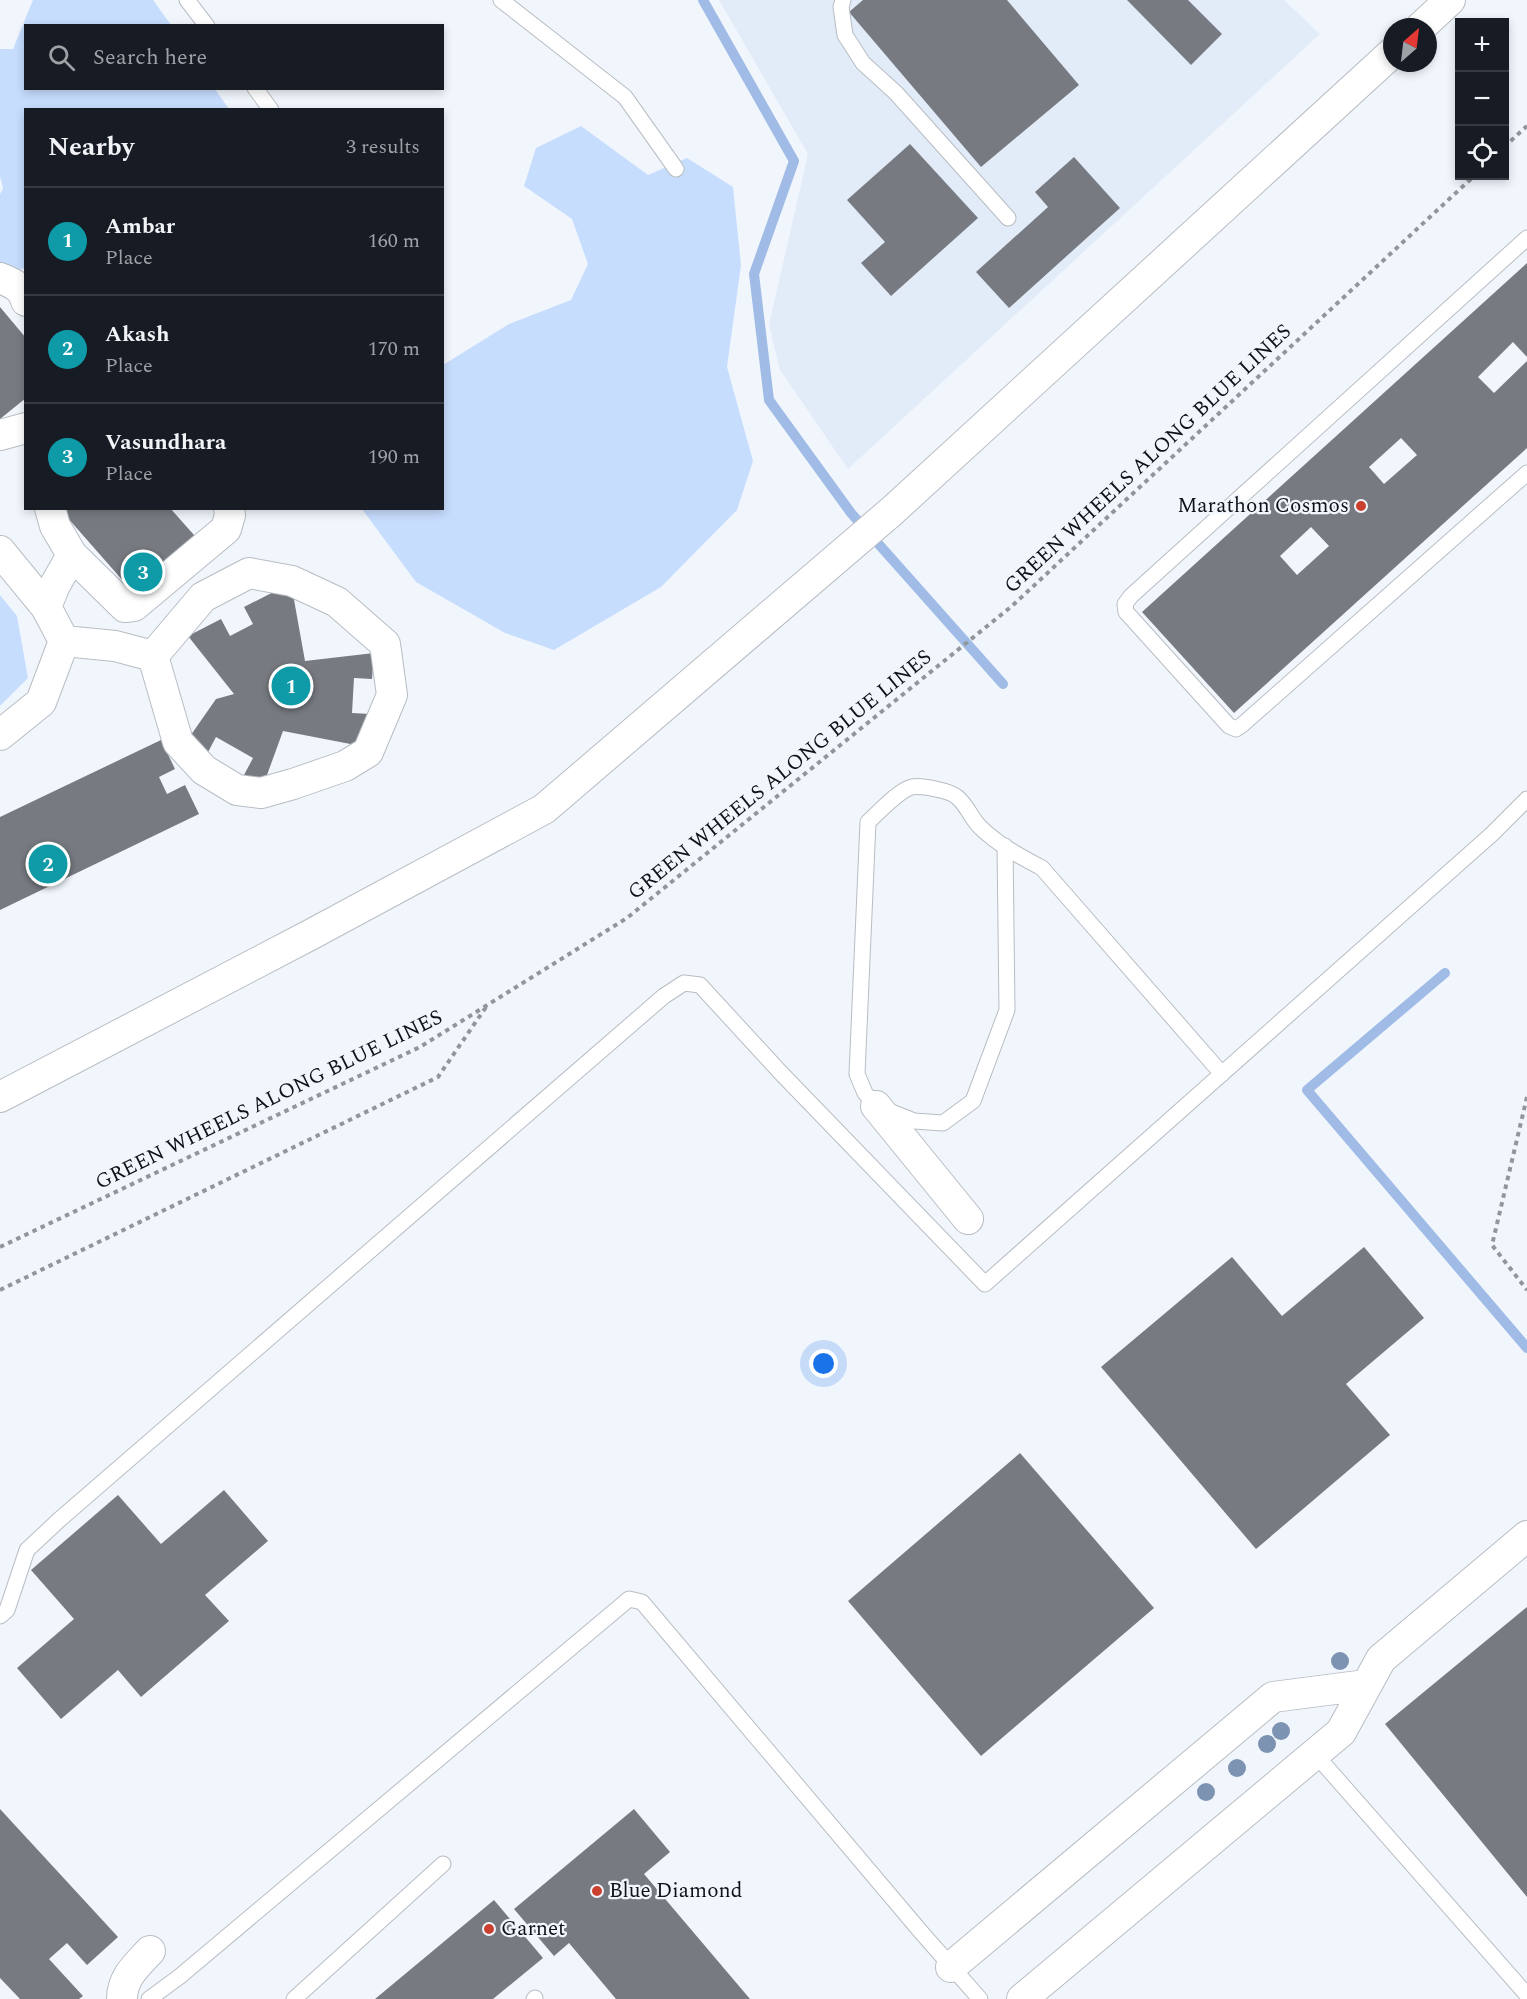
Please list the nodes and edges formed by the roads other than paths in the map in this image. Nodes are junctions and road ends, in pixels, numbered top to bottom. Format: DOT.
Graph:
graph roads {
  1 [pos="188,0"];
  2 [pos="501,0"];
  3 [pos="843,0"];
  4 [pos="1450,0"];
  5 [pos="1430,18"];
  6 [pos="206,24"];
  7 [pos="1383,61"];
  8 [pos="256,90"];
  9 [pos="270,108"];
  10 [pos="676,169"];
  11 [pos="1008,218"];
  12 [pos="1527,238"];
  13 [pos="0,278"];
  14 [pos="24,295"];
  15 [pos="24,429"];
  16 [pos="0,435"];
  17 [pos="1527,473"];
  18 [pos="51,510"];
  19 [pos="229,510"];
  20 [pos="0,551"];
  21 [pos="72,555"];
  22 [pos="46,607"];
  23 [pos="64,641"];
  24 [pos="153,656"];
  25 [pos="0,735"];
  26 [pos="1527,799"];
  27 [pos="1005,846"];
  28 [pos="1222,1074"];
  29 [pos="0,1097"];
  30 [pos="876,1106"];
  31 [pos="968,1219"];
  32 [pos="1527,1536"];
  33 [pos="0,1616"];
  34 [pos="1366,1685"];
  35 [pos="1315,1754"];
  36 [pos="443,1864"];
  37 [pos="150,1951"];
  38 [pos="951,1967"];
  39 [pos="1527,1995"];
  40 [pos="122,1999"];
  41 [pos="149,1999"];
  42 [pos="294,1999"];
  43 [pos="980,1999"];
  44 [pos="1022,1999"];
  1 -- 6 [label="lane"];
  2 -- 10 [label="lane"];
  3 -- 11 [label="lane"];
  4 -- 5 [label="street"];
  7 -- 29 [label="street"];
  8 -- 9 [label="lane"];
  12 -- 17 [label="lane"];
  13 -- 14 [label="street"];
  15 -- 16 [label="street"];
  18 -- 21 [label="street"];
  19 -- 21 [label="street"];
  20 -- 22 [label="street"];
  21 -- 22 [label="street"];
  22 -- 23 [label="street"];
  23 -- 24 [label="street"];
  23 -- 25 [label="street"];
  24 -- 24 [label="street"];
  26 -- 28 [label="lane"];
  27 -- 28 [label="lane"];
  27 -- 30 [label="lane"];
  27 -- 30 [label="lane"];
  28 -- 33 [label="lane"];
  30 -- 31 [label="street"];
  32 -- 34 [label="street"];
  34 -- 35 [label="street"];
  34 -- 38 [label="street"];
  35 -- 39 [label="lane"];
  35 -- 44 [label="street"];
  36 -- 42 [label="lane"];
  37 -- 40 [label="street"];
  38 -- 41 [label="lane"];
  38 -- 43 [label="lane"];
}
